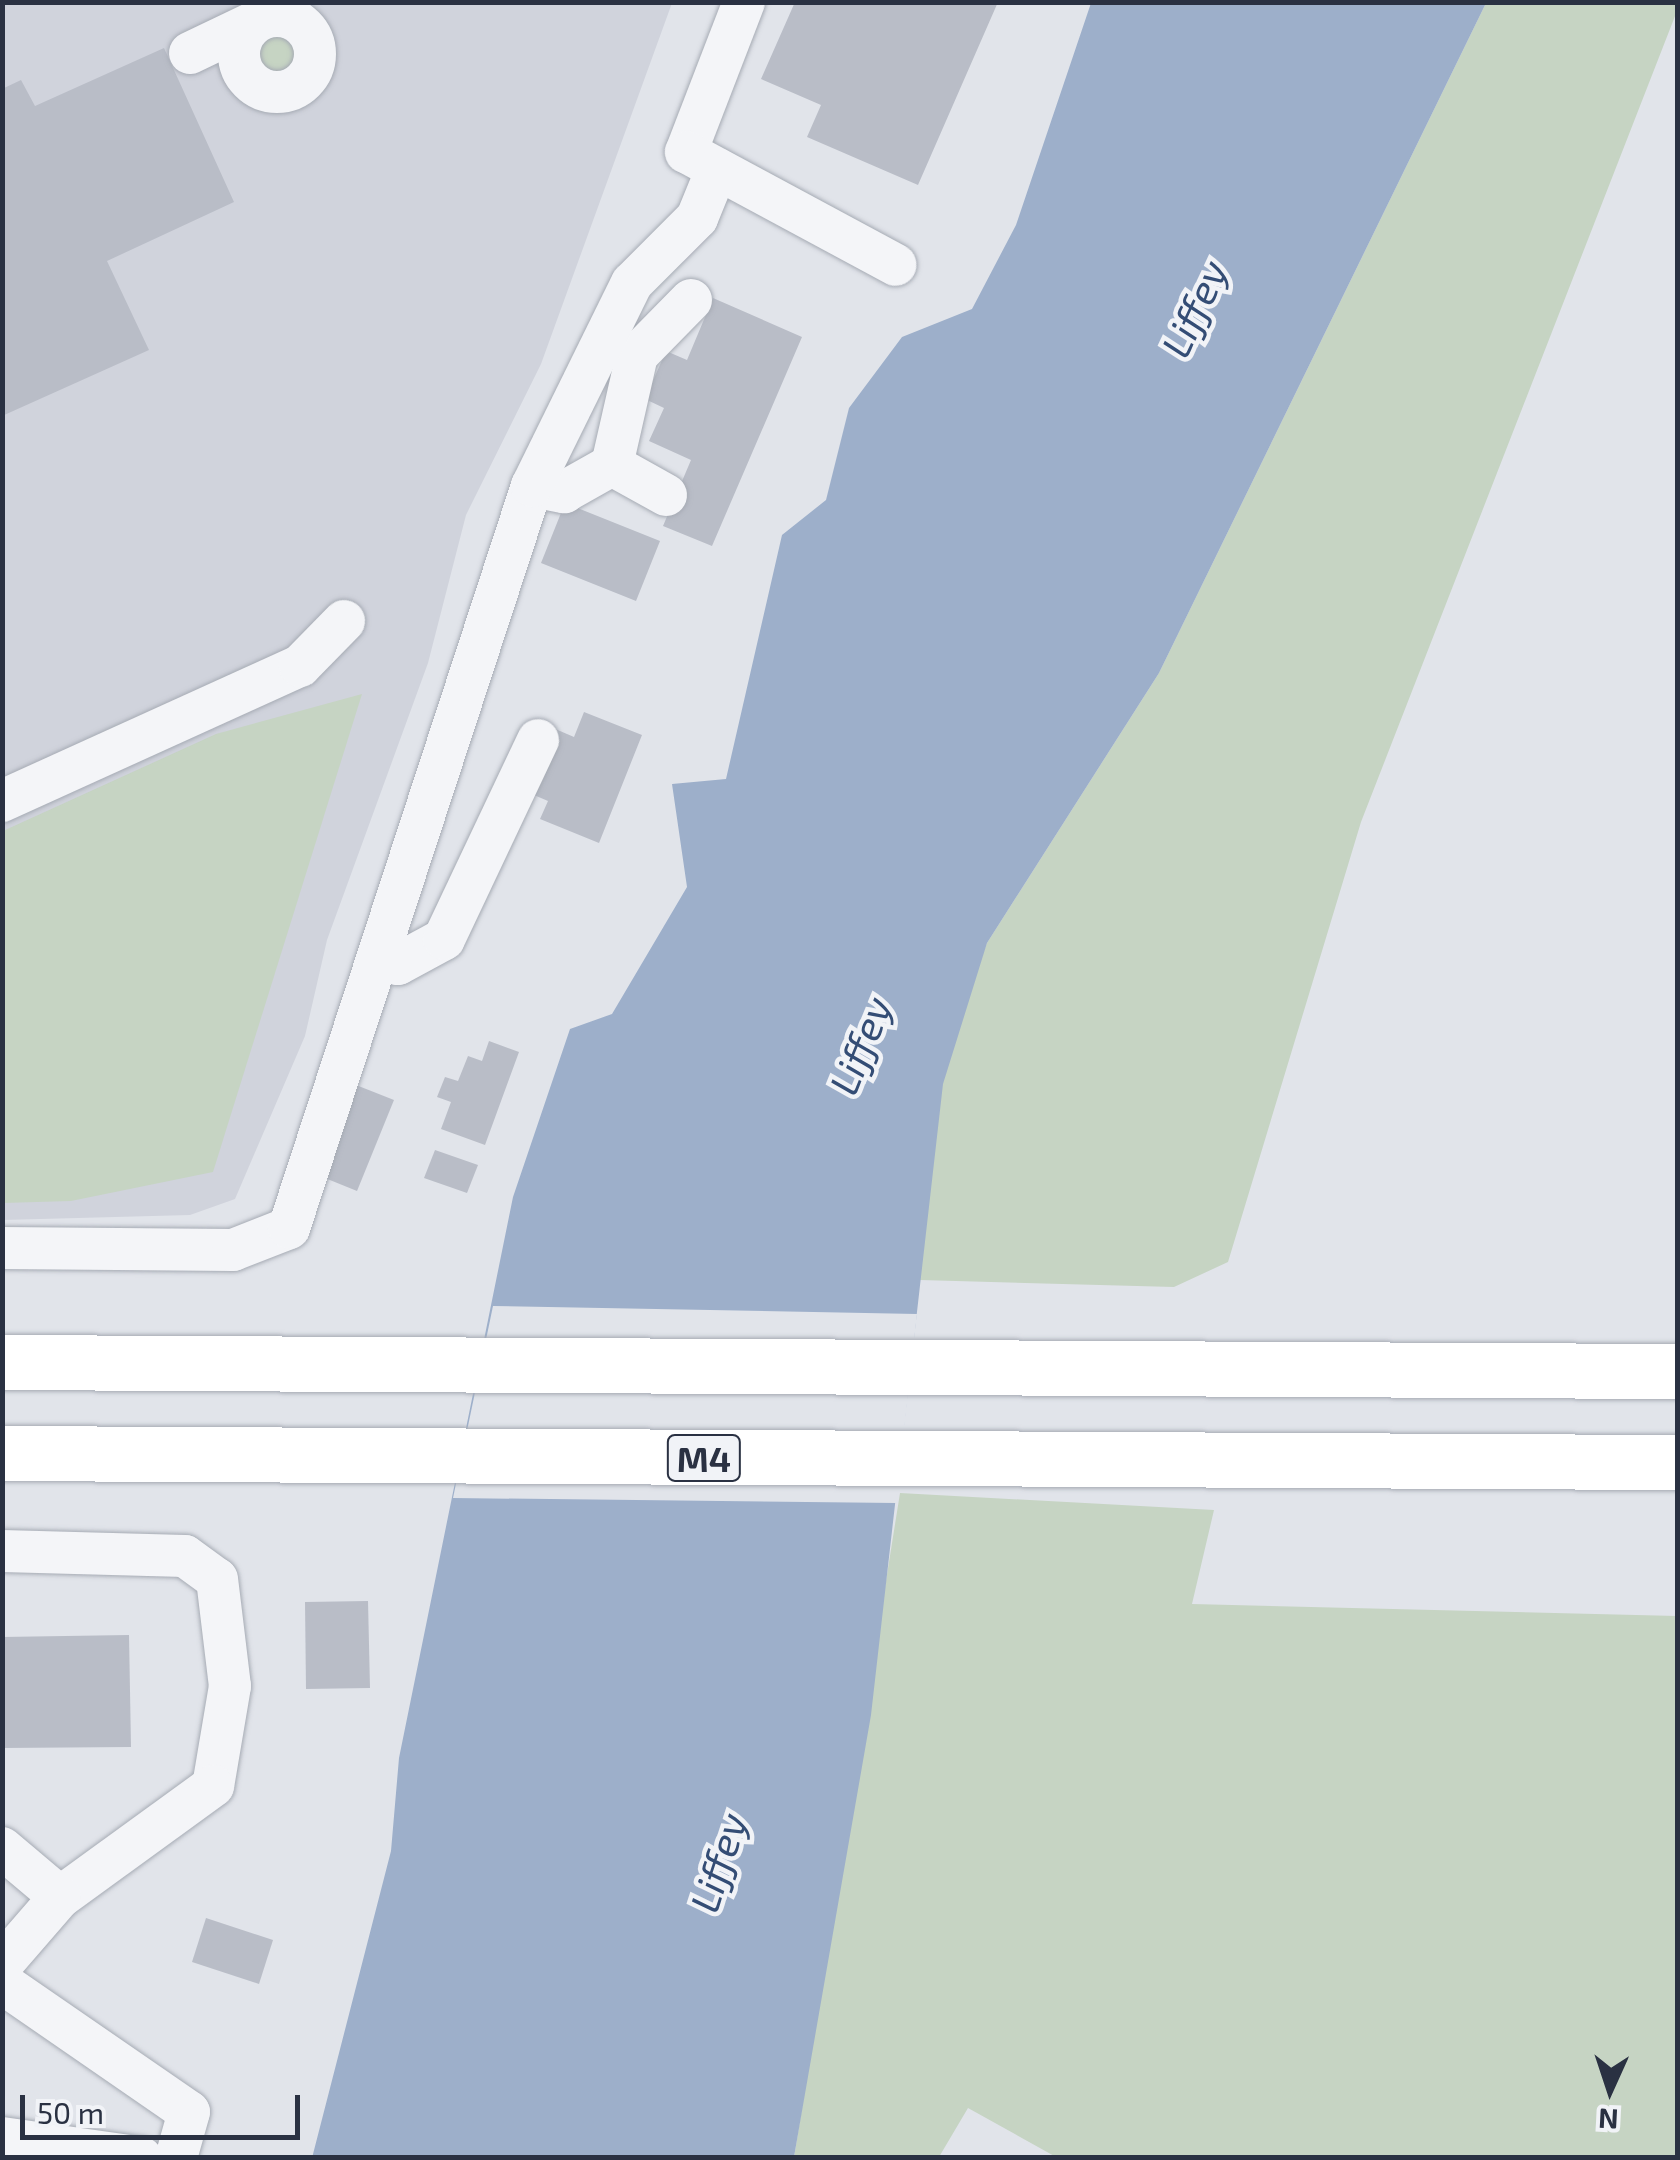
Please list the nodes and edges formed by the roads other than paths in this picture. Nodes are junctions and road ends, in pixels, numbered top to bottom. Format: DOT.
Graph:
graph roads {
  1 [pos="744,2"];
  2 [pos="260,20"];
  3 [pos="190,53"];
  4 [pos="717,168"];
  5 [pos="896,264"];
  6 [pos="691,300"];
  7 [pos="612,465"];
  8 [pos="532,486"];
  9 [pos="666,494"];
  10 [pos="344,621"];
  11 [pos="538,740"];
  12 [pos="2,801"];
  13 [pos="377,960"];
  14 [pos="2,1248"];
  15 [pos="2,1362"];
  16 [pos="1678,1371"];
  17 [pos="2,1453"];
  18 [pos="1678,1462"];
  19 [pos="2,1551"];
  20 [pos="2,1848"];
  21 [pos="60,1897"];
  22 [pos="2,1964"];
  23 [pos="2,1983"];
  24 [pos="2,2138"];
  25 [pos="142,2158"];
  26 [pos="176,2158"];
  1 -- 4 [label="lane"];
  2 -- 3 [label="lane"];
  4 -- 5 [label="lane"];
  4 -- 8 [label="lane"];
  6 -- 7 [label="lane"];
  7 -- 8 [label="lane"];
  7 -- 9 [label="lane"];
  8 -- 13 [label="lane"];
  10 -- 12 [label="lane"];
  11 -- 13 [label="lane"];
  13 -- 14 [label="lane"];
  15 -- 16 [label="highway"];
  17 -- 18 [label="highway, M4"];
  19 -- 21 [label="lane"];
  20 -- 21 [label="lane"];
  21 -- 22 [label="lane"];
  23 -- 26 [label="lane"];
  24 -- 25 [label="lane"];
}
